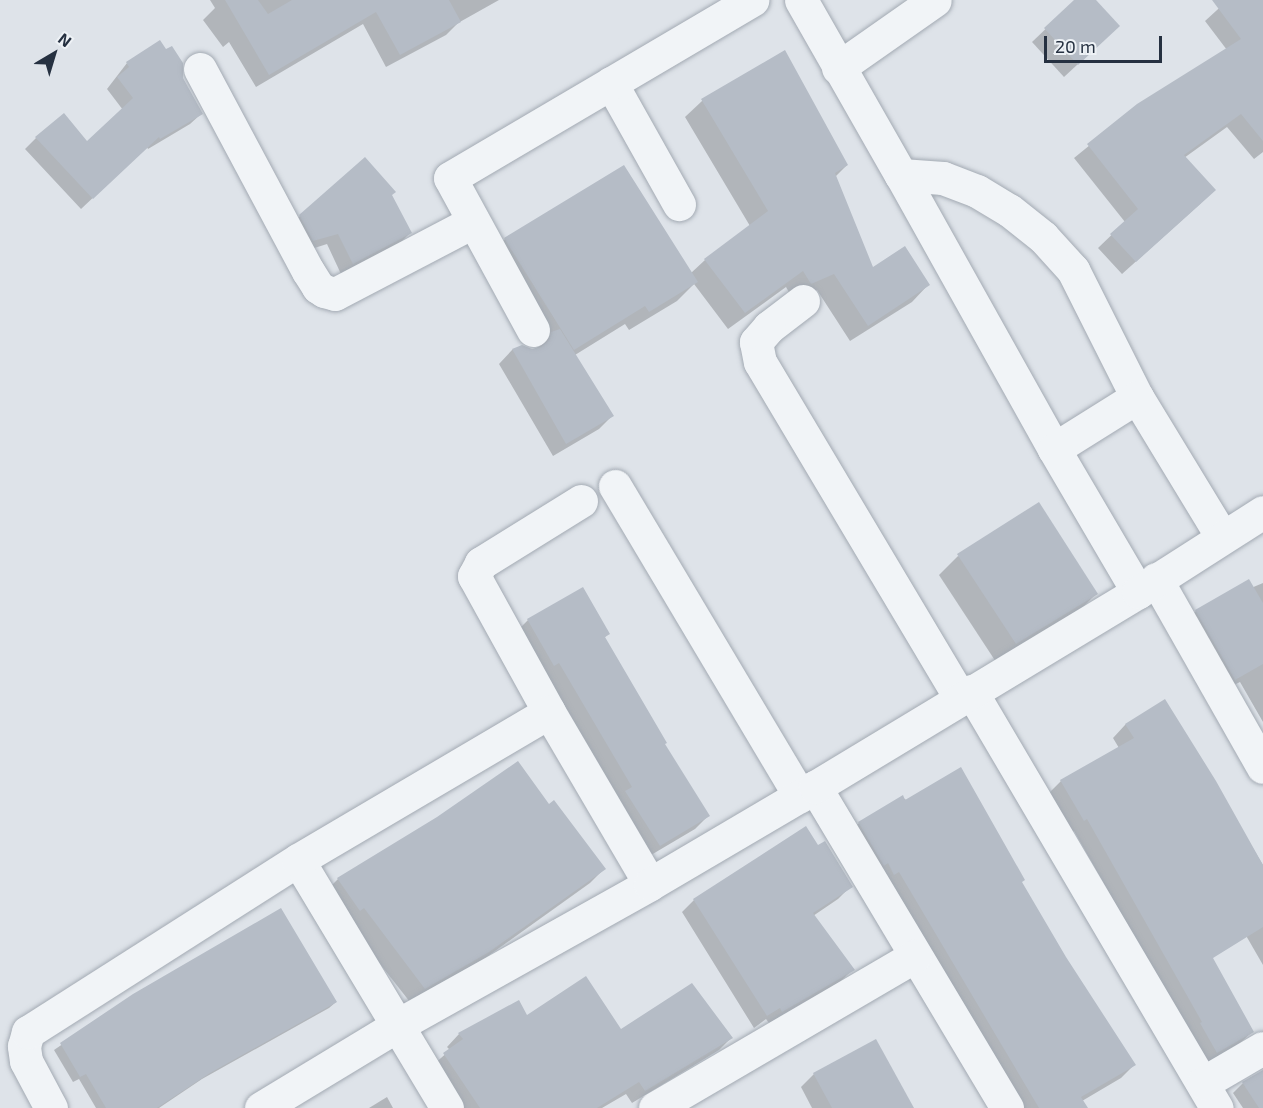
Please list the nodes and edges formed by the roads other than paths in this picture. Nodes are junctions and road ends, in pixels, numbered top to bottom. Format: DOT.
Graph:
graph roads {
  1 [pos="752,0"];
  2 [pos="801,0"];
  3 [pos="934,0"];
  4 [pos="838,68"];
  5 [pos="201,69"];
  6 [pos="611,83"];
  7 [pos="901,175"];
  8 [pos="679,204"];
  9 [pos="473,222"];
  10 [pos="803,301"];
  11 [pos="533,330"];
  12 [pos="1137,397"];
  13 [pos="1054,449"];
  14 [pos="615,486"];
  15 [pos="581,501"];
  16 [pos="1263,512"];
  17 [pos="1222,537"];
  18 [pos="1147,585"];
  19 [pos="966,694"];
  20 [pos="549,712"];
  21 [pos="1263,767"];
  22 [pos="808,791"];
  23 [pos="298,860"];
  24 [pos="650,884"];
  25 [pos="915,956"];
  26 [pos="398,1025"];
  27 [pos="1263,1048"];
  28 [pos="1210,1101"];
  29 [pos="671,1104"];
  30 [pos="51,1108"];
  31 [pos="261,1108"];
  32 [pos="447,1108"];
  33 [pos="1007,1108"];
  1 -- 6 [label="street"];
  2 -- 4 [label="street"];
  3 -- 4 [label="street"];
  4 -- 7 [label="street"];
  5 -- 9 [label="street"];
  6 -- 8 [label="street"];
  6 -- 9 [label="street"];
  7 -- 12 [label="street"];
  7 -- 13 [label="street"];
  9 -- 11 [label="street"];
  10 -- 19 [label="street"];
  12 -- 13 [label="street"];
  12 -- 17 [label="street"];
  13 -- 18 [label="street"];
  14 -- 22 [label="street"];
  15 -- 20 [label="street"];
  16 -- 17 [label="street"];
  17 -- 18 [label="street"];
  18 -- 19 [label="street"];
  18 -- 21 [label="street"];
  19 -- 22 [label="street"];
  19 -- 28 [label="street"];
  20 -- 23 [label="street"];
  20 -- 24 [label="street"];
  22 -- 24 [label="street"];
  22 -- 25 [label="street"];
  23 -- 26 [label="street"];
  23 -- 30 [label="street"];
  24 -- 26 [label="street"];
  25 -- 29 [label="street"];
  25 -- 33 [label="street"];
  26 -- 31 [label="street"];
  26 -- 32 [label="street"];
  27 -- 28 [label="street"];
}
